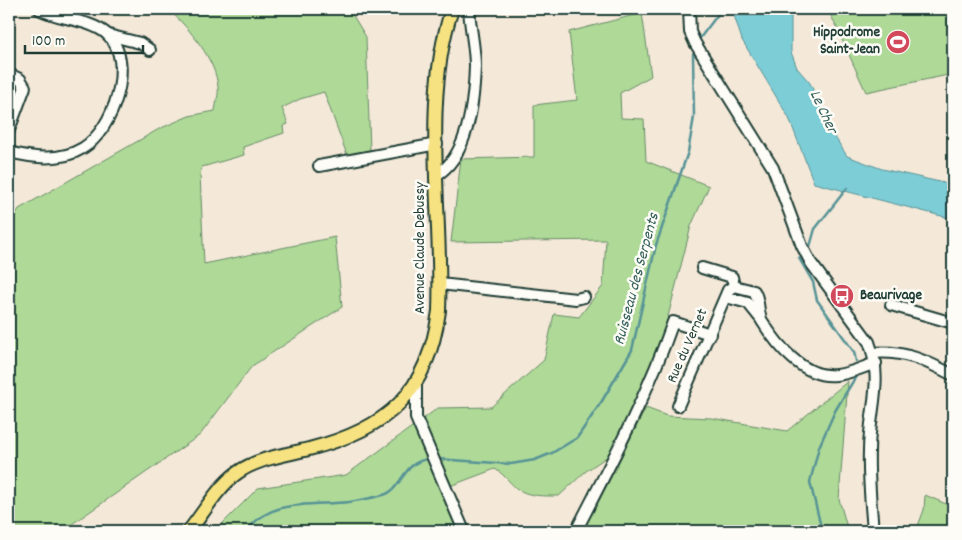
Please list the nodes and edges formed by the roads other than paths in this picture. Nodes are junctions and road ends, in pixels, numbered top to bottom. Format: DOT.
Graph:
graph roads {
  1 [pos="39,9"];
  2 [pos="452,9"];
  3 [pos="469,9"];
  4 [pos="478,9"];
  5 [pos="689,9"];
  6 [pos="108,35"];
  7 [pos="150,50"];
  8 [pos="9,74"];
  9 [pos="9,130"];
  10 [pos="437,144"];
  11 [pos="9,152"];
  12 [pos="319,166"];
  13 [pos="438,174"];
  14 [pos="702,268"];
  15 [pos="440,284"];
  16 [pos="734,286"];
  17 [pos="584,297"];
  18 [pos="726,298"];
  19 [pos="891,305"];
  20 [pos="761,319"];
  21 [pos="953,323"];
  22 [pos="710,334"];
  23 [pos="875,358"];
  24 [pos="953,375"];
  25 [pos="416,384"];
  26 [pos="678,406"];
  27 [pos="189,531"];
  28 [pos="464,531"];
  29 [pos="576,531"];
  30 [pos="873,531"];
  1 -- 6 [label="street"];
  2 -- 10 [label="main road, Avenue Claude Debussy"];
  3 -- 4 [label="street"];
  3 -- 13 [label="street"];
  5 -- 23 [label="street"];
  6 -- 7 [label="street"];
  6 -- 11 [label="street"];
  8 -- 9 [label="street"];
  10 -- 12 [label="street"];
  10 -- 13 [label="main road, Avenue Claude Debussy"];
  13 -- 15 [label="main road, Avenue Claude Debussy"];
  14 -- 16 [label="street, Rue du Vernet"];
  15 -- 17 [label="street"];
  15 -- 25 [label="main road, Avenue Claude Debussy"];
  16 -- 18 [label="street, Rue du Vernet"];
  16 -- 20 [label="street, Rue du Vernet"];
  18 -- 20 [label="street, Rue du Vernet"];
  18 -- 22 [label="street, Rue du Vernet"];
  19 -- 21 [label="street"];
  20 -- 23 [label="street, Rue du Vernet"];
  22 -- 26 [label="street, Rue du Vernet"];
  22 -- 29 [label="street"];
  23 -- 24 [label="street, Rue du Vernet"];
  23 -- 30 [label="street"];
  25 -- 27 [label="main road, Avenue Claude Debussy"];
  25 -- 28 [label="street"];
}
